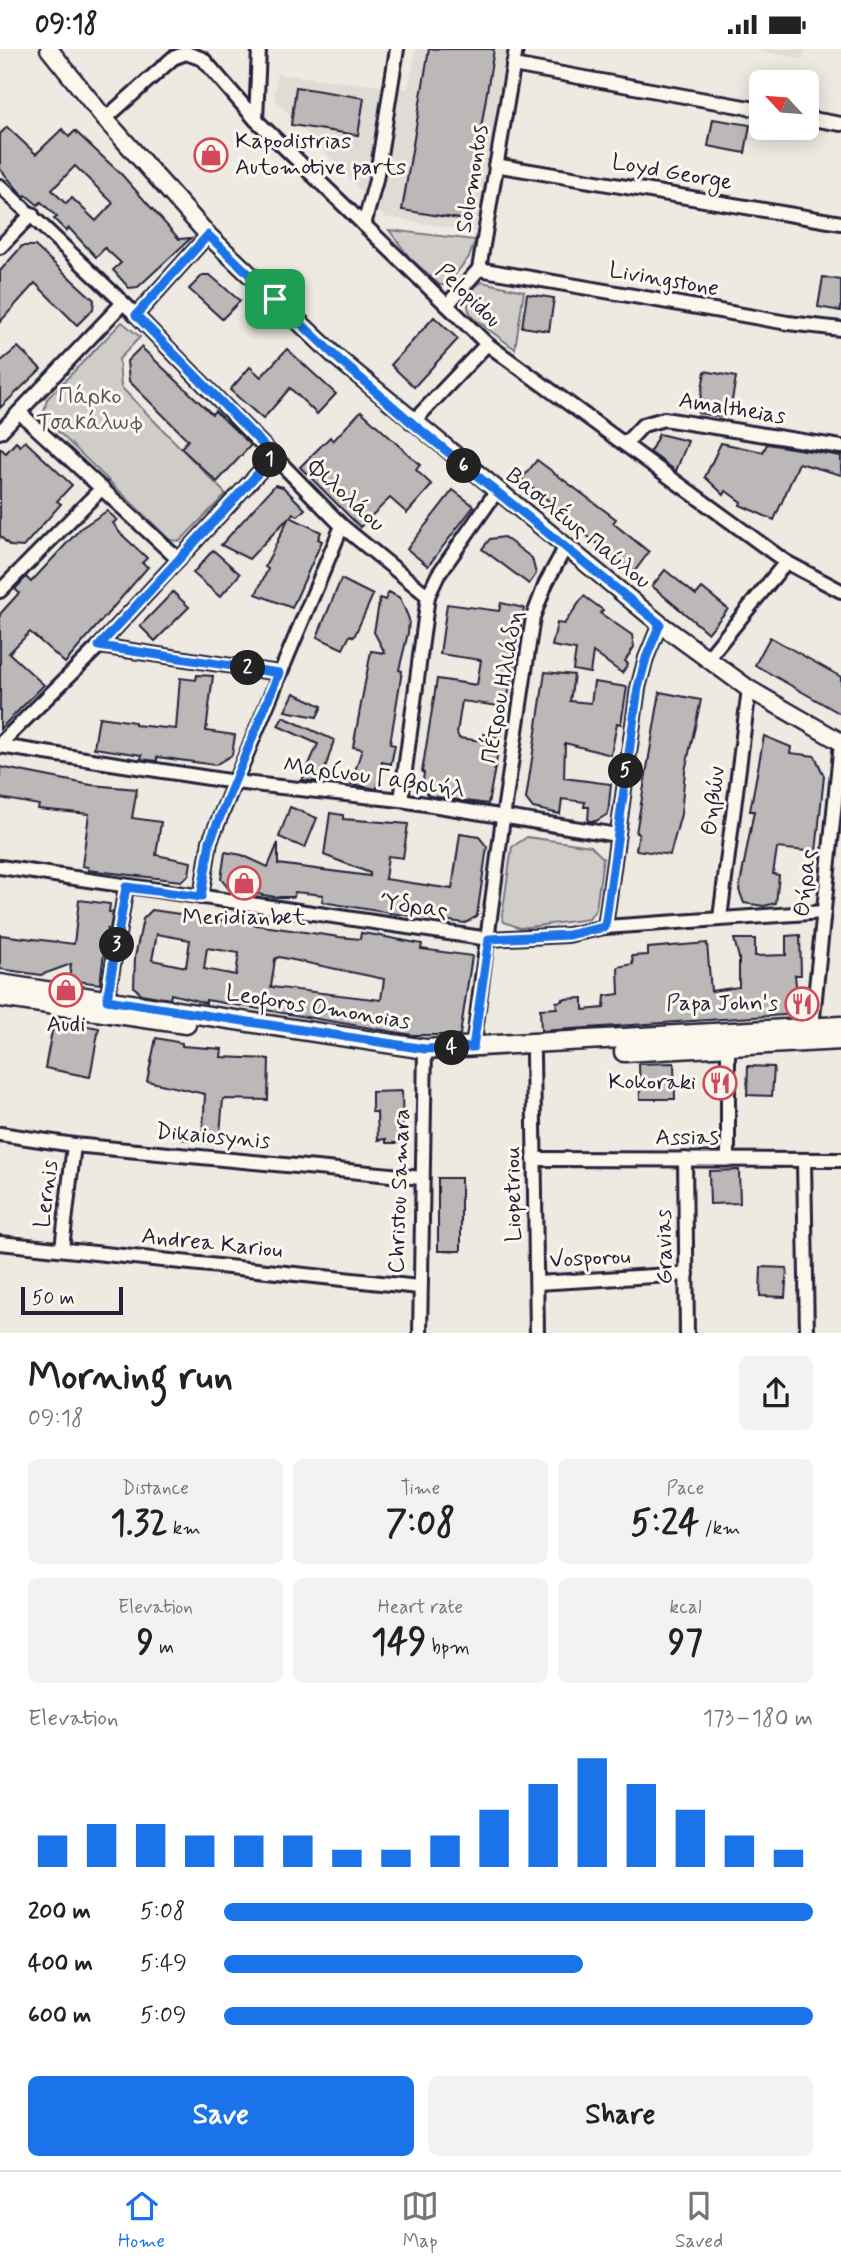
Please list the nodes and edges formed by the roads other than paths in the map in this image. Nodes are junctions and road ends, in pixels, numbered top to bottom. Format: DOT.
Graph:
graph roads {
  1 [pos="49,49"];
  2 [pos="259,49"];
  3 [pos="397,49"];
  4 [pos="516,49"];
  5 [pos="513,65"];
  6 [pos="749,108"];
  7 [pos="105,119"];
  8 [pos="256,120"];
  9 [pos="819,120"];
  10 [pos="841,124"];
  11 [pos="495,165"];
  12 [pos="0,186"];
  13 [pos="32,214"];
  14 [pos="841,223"];
  15 [pos="364,225"];
  16 [pos="208,235"];
  17 [pos="0,247"];
  18 [pos="479,269"];
  19 [pos="122,304"];
  20 [pos="447,305"];
  21 [pos="136,315"];
  22 [pos="841,329"];
  23 [pos="487,344"];
  24 [pos="19,412"];
  25 [pos="412,423"];
  26 [pos="0,432"];
  27 [pos="625,444"];
  28 [pos="841,447"];
  29 [pos="274,456"];
  30 [pos="102,488"];
  31 [pos="496,492"];
  32 [pos="342,526"];
  33 [pos="565,548"];
  34 [pos="178,560"];
  35 [pos="786,562"];
  36 [pos="0,591"];
  37 [pos="841,591"];
  38 [pos="428,596"];
  39 [pos="660,624"];
  40 [pos="99,646"];
  41 [pos="708,658"];
  42 [pos="279,673"];
  43 [pos="749,689"];
  44 [pos="841,743"];
  45 [pos="0,745"];
  46 [pos="235,782"];
  47 [pos="401,800"];
  48 [pos="503,818"];
  49 [pos="617,835"];
  50 [pos="0,867"];
  51 [pos="126,887"];
  52 [pos="201,897"];
  53 [pos="824,912"];
  54 [pos="720,918"];
  55 [pos="605,927"];
  56 [pos="489,939"];
  57 [pos="0,984"];
  58 [pos="0,997"];
  59 [pos="107,1000"];
  60 [pos="841,1025"];
  61 [pos="812,1027"];
  62 [pos="841,1040"];
  63 [pos="728,1045"];
  64 [pos="473,1047"];
  65 [pos="533,1054"];
  66 [pos="425,1055"];
  67 [pos="0,1134"];
  68 [pos="74,1145"];
  69 [pos="727,1158"];
  70 [pos="534,1159"];
  71 [pos="685,1159"];
  72 [pos="841,1160"];
  73 [pos="804,1161"];
  74 [pos="422,1178"];
  75 [pos="0,1243"];
  76 [pos="62,1248"];
  77 [pos="687,1274"];
  78 [pos="537,1283"];
  79 [pos="419,1287"];
  80 [pos="420,1333"];
  81 [pos="537,1333"];
  82 [pos="687,1333"];
  83 [pos="807,1333"];
  1 -- 7 [label="street, Βασιλέως Παύλου"];
  2 -- 8 [label="street"];
  3 -- 15 [label="street"];
  4 -- 5 [label="street, Solomontos"];
  5 -- 6 [label="street"];
  5 -- 11 [label="street, Solomontos"];
  7 -- 8 [label="street, Pelopidou"];
  7 -- 16 [label="street, Βασιλέως Παύλου"];
  8 -- 15 [label="street, Pelopidou"];
  9 -- 10 [label="street"];
  11 -- 14 [label="street, Loyd George"];
  11 -- 18 [label="street, Solomontos"];
  12 -- 13 [label="street, Φιλολάου"];
  13 -- 17 [label="street"];
  13 -- 19 [label="street, Φιλολάου"];
  15 -- 20 [label="street, Pelopidou"];
  16 -- 21 [label="street"];
  16 -- 25 [label="street, Βασιλέως Παύλου"];
  18 -- 20 [label="street, Solomontos"];
  18 -- 22 [label="street, Livingstone"];
  19 -- 21 [label="street, Φιλολάου"];
  19 -- 24 [label="street"];
  20 -- 23 [label="street, Pelopidou"];
  21 -- 29 [label="street, Φιλολάου"];
  23 -- 25 [label="street"];
  23 -- 27 [label="street, Pelopidou"];
  24 -- 26 [label="street"];
  24 -- 30 [label="street"];
  25 -- 31 [label="street, Βασιλέως Παύλου"];
  27 -- 28 [label="street, Amaltheias"];
  27 -- 35 [label="street, Pelopidou"];
  29 -- 32 [label="street, Φιλολάου"];
  29 -- 34 [label="street"];
  30 -- 34 [label="street"];
  30 -- 36 [label="street"];
  31 -- 33 [label="street, Βασιλέως Παύλου"];
  31 -- 38 [label="street"];
  32 -- 38 [label="street, Φιλολάου"];
  32 -- 42 [label="street"];
  33 -- 39 [label="street, Βασιλέως Παύλου"];
  33 -- 48 [label="street, Πέτρου Ηλιάδη"];
  34 -- 40 [label="street"];
  35 -- 37 [label="street, Pelopidou"];
  35 -- 41 [label="street"];
  38 -- 47 [label="street"];
  39 -- 41 [label="street, Βασιλέως Παύλου"];
  39 -- 49 [label="street"];
  40 -- 42 [label="street"];
  40 -- 45 [label="street"];
  41 -- 43 [label="street, Βασιλέως Παύλου"];
  42 -- 46 [label="street"];
  43 -- 44 [label="street, Βασιλέως Παύλου"];
  43 -- 54 [label="street, Θηβών"];
  44 -- 53 [label="street, Θήρας"];
  45 -- 46 [label="street, Μαρίνου Γαβριήλ"];
  46 -- 47 [label="street, Μαρίνου Γαβριήλ"];
  46 -- 52 [label="street"];
  47 -- 48 [label="street, Μαρίνου Γαβριήλ"];
  48 -- 49 [label="street, Μαρίνου Γαβριήλ"];
  48 -- 56 [label="street, Πέτρου Ηλιάδη"];
  49 -- 55 [label="street"];
  50 -- 51 [label="street, Ύδρας"];
  51 -- 52 [label="street, Ύδρας"];
  51 -- 59 [label="street"];
  52 -- 56 [label="street, Ύδρας"];
  53 -- 54 [label="street, Ύδρας"];
  53 -- 61 [label="street, Θήρας"];
  54 -- 55 [label="street, Ύδρας"];
  55 -- 56 [label="street, Ύδρας"];
  56 -- 64 [label="street, Πέτρου Ηλιάδη"];
  57 -- 59 [label="main road, Leoforos Omonoias"];
  58 -- 66 [label="main road, Leoforos Omonoias"];
  59 -- 66 [label="main road, Leoforos Omonoias"];
  60 -- 61 [label="main road, Leoforos Omonoias"];
  61 -- 64 [label="main road, Leoforos Omonoias"];
  62 -- 63 [label="main road, Leoforos Omonoias"];
  63 -- 65 [label="main road, Leoforos Omonoias"];
  63 -- 69 [label="street"];
  64 -- 66 [label="main road, Leoforos Omonoias"];
  65 -- 66 [label="main road, Leoforos Omonoias"];
  65 -- 70 [label="street, Liopetriou"];
  66 -- 74 [label="street, Christou Samara"];
  67 -- 68 [label="street, Dikaiosynis"];
  68 -- 74 [label="street, Dikaiosynis"];
  68 -- 76 [label="street, Lernis"];
  69 -- 71 [label="street, Assias"];
  69 -- 73 [label="street, Assias"];
  70 -- 71 [label="street, Assias"];
  70 -- 78 [label="street, Liopetriou"];
  71 -- 77 [label="street, Gravias"];
  72 -- 73 [label="street, Assias"];
  73 -- 83 [label="street"];
  74 -- 79 [label="street, Christou Samara"];
  75 -- 76 [label="street, Andrea Kariou"];
  76 -- 79 [label="street, Andrea Kariou"];
  77 -- 78 [label="street, Vosporou"];
  77 -- 82 [label="street, Gravias"];
  78 -- 81 [label="street, Liopetriou"];
  79 -- 80 [label="street, Christou Samara"];
}
